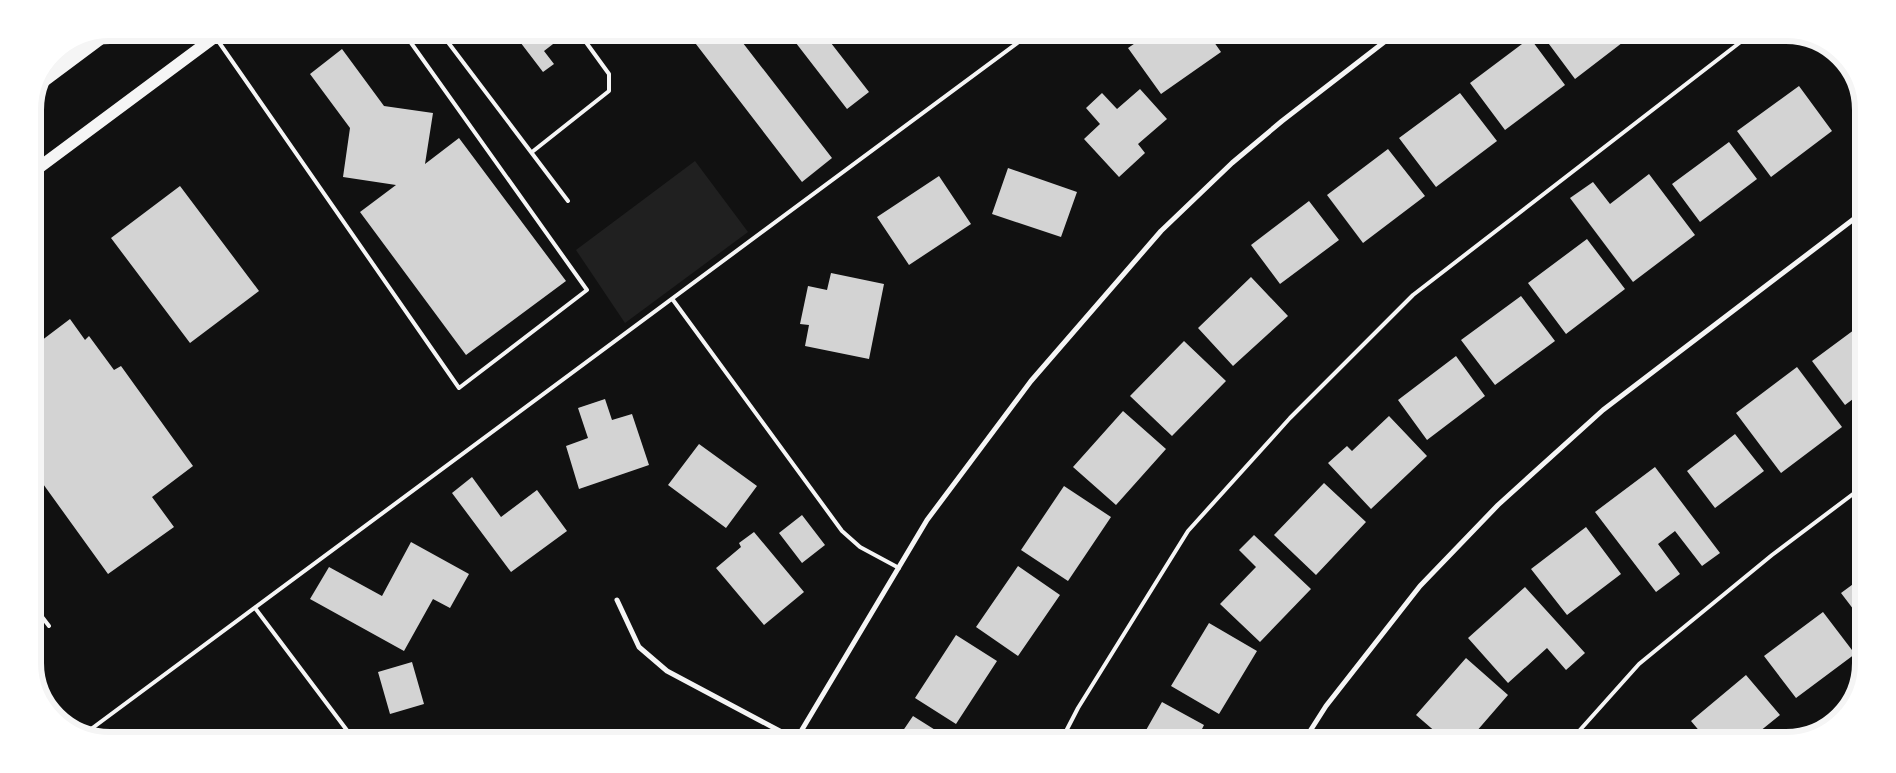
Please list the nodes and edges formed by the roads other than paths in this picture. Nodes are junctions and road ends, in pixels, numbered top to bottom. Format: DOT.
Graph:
graph roads {
  1 [pos="209,41"];
  2 [pos="221,41"];
  3 [pos="410,41"];
  4 [pos="446,41"];
  5 [pos="585,41"];
  6 [pos="1020,41"];
  7 [pos="1386,41"];
  8 [pos="1742,41"];
  9 [pos="93,44"];
  10 [pos="51,76"];
  11 [pos="532,152"];
  12 [pos="41,166"];
  13 [pos="568,201"];
  14 [pos="1855,218"];
  15 [pos="672,300"];
  16 [pos="1855,493"];
  17 [pos="898,568"];
  18 [pos="617,600"];
  19 [pos="255,608"];
  20 [pos="41,616"];
  21 [pos="49,626"];
  22 [pos="92,729"];
  23 [pos="348,732"];
  24 [pos="782,732"];
  25 [pos="801,732"];
  26 [pos="1066,732"];
  27 [pos="1309,732"];
  28 [pos="1578,732"];
  1 -- 12 [label="main road"];
  2 -- 3 [label="lane"];
  4 -- 11 [label="lane"];
  5 -- 11 [label="lane"];
  6 -- 15 [label="lane"];
  7 -- 17 [label="street"];
  8 -- 26 [label="lane"];
  9 -- 10 [label="main road"];
  11 -- 13 [label="lane"];
  14 -- 27 [label="street"];
  15 -- 17 [label="lane"];
  15 -- 19 [label="lane"];
  16 -- 28 [label="lane"];
  17 -- 25 [label="street"];
  18 -- 24 [label="street"];
  19 -- 22 [label="lane"];
  19 -- 23 [label="lane"];
  20 -- 21 [label="lane"];
}
